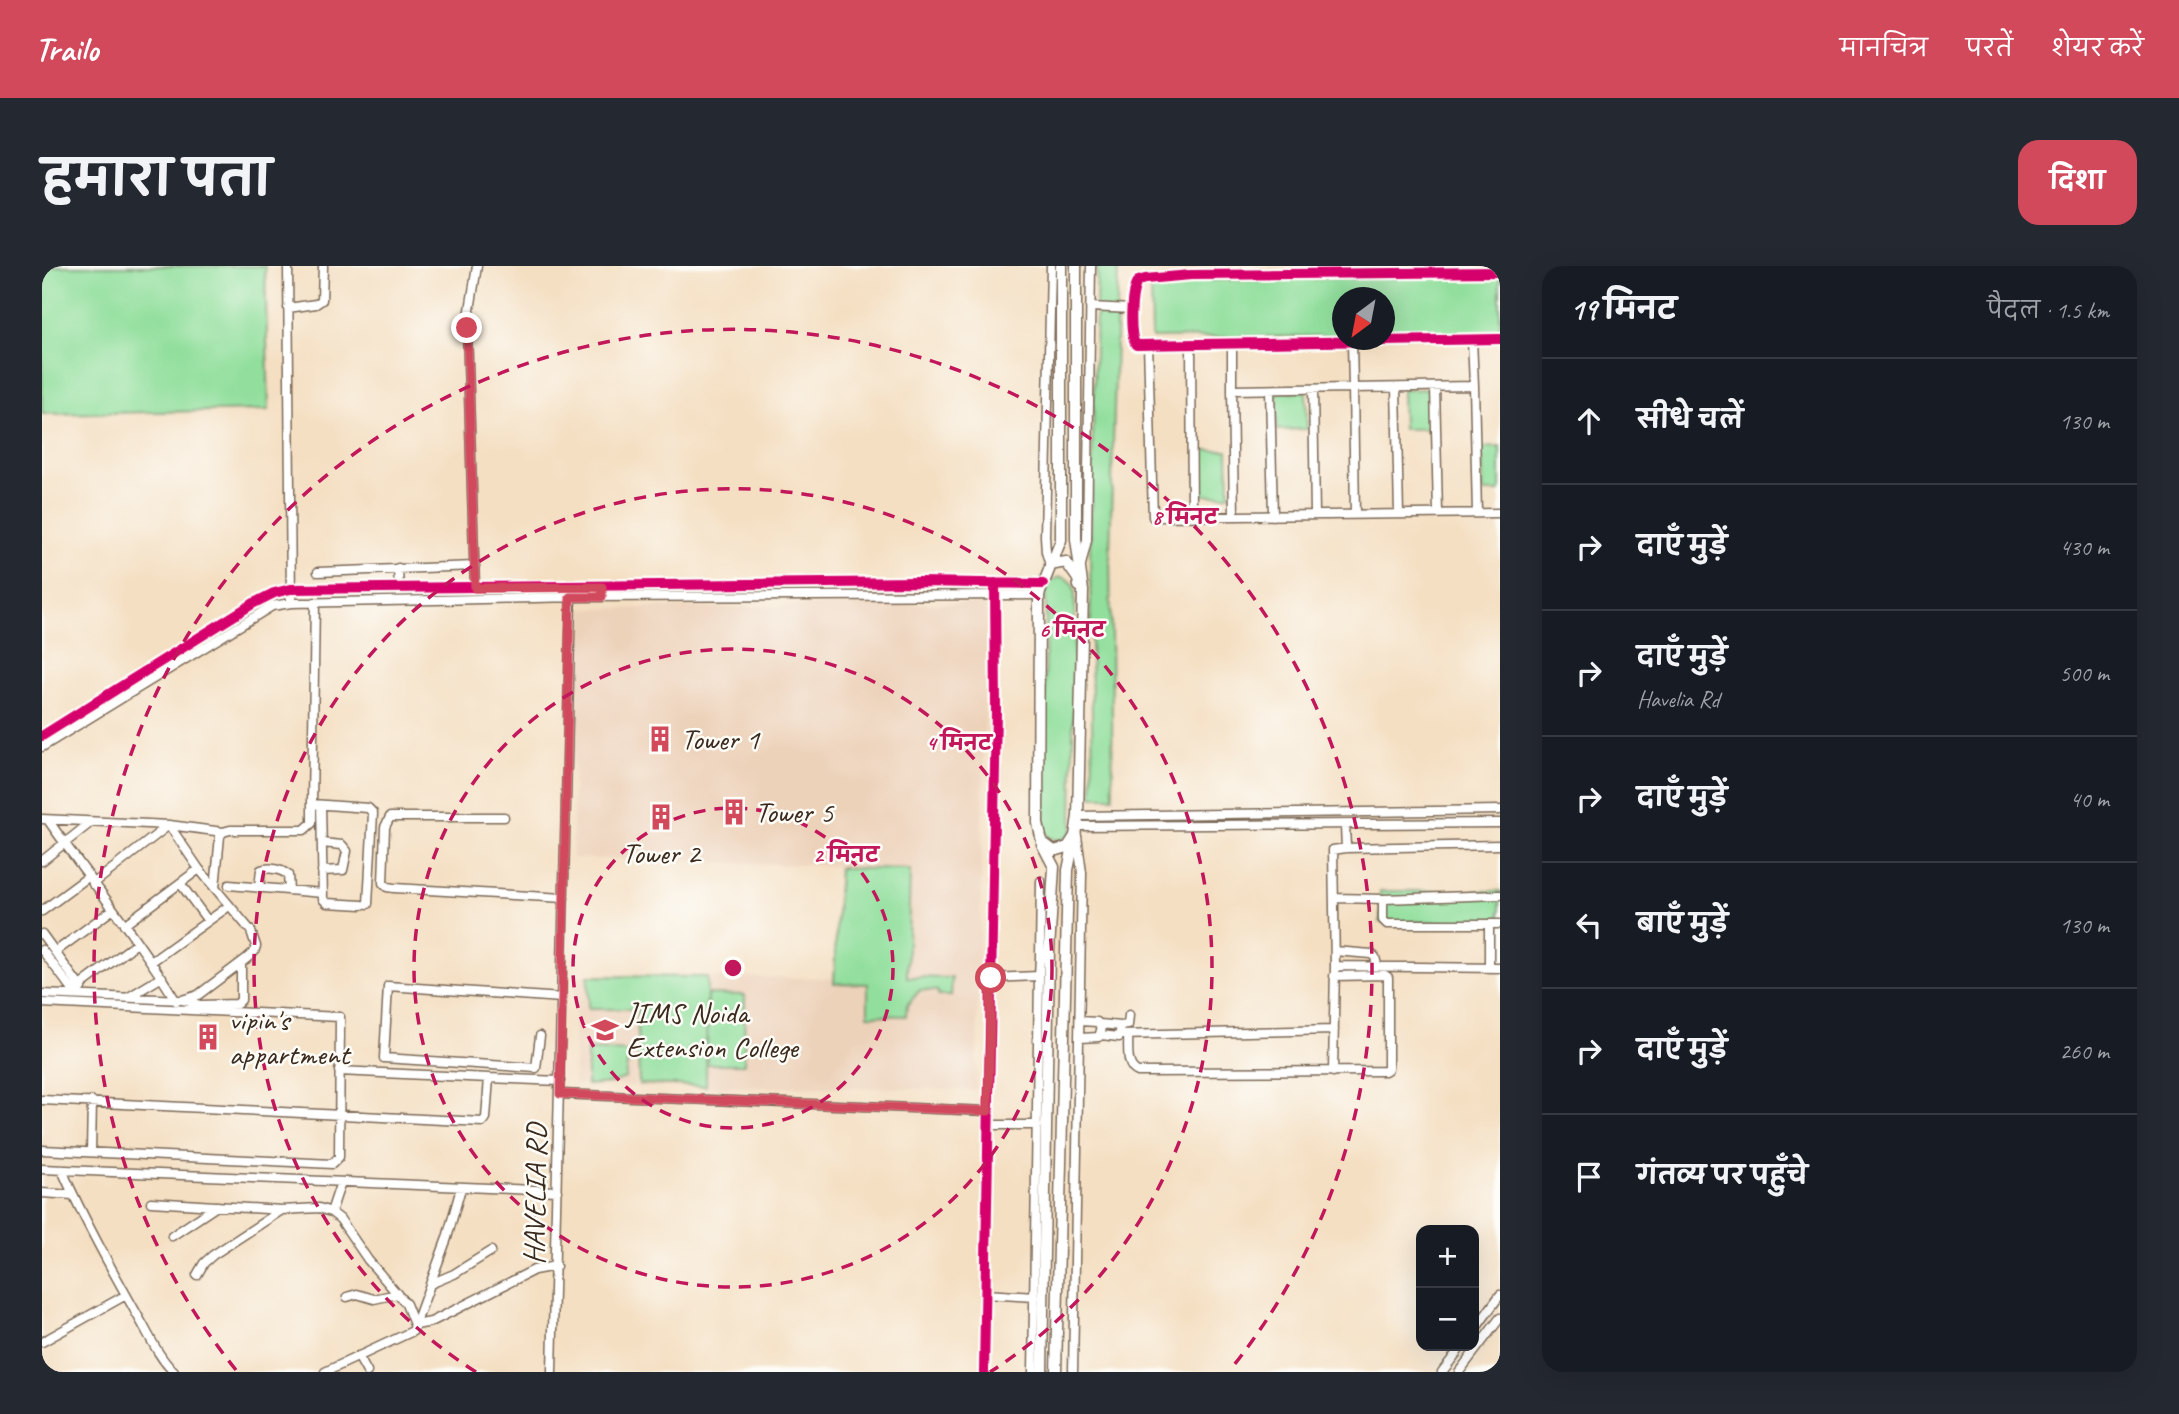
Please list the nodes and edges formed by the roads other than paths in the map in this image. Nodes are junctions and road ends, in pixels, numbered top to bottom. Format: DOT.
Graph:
graph roads {
  1 [pos="288,266"];
  2 [pos="323,266"];
  3 [pos="477,266"];
  4 [pos="1051,266"];
  5 [pos="1060,266"];
  6 [pos="1076,266"];
  7 [pos="1091,266"];
  8 [pos="1470,269"];
  9 [pos="1232,270"];
  10 [pos="1350,270"];
  11 [pos="1190,271"];
  12 [pos="1500,272"];
  13 [pos="1090,307"];
  14 [pos="288,308"];
  15 [pos="1132,309"];
  16 [pos="1472,339"];
  17 [pos="1500,339"];
  18 [pos="1395,340"];
  19 [pos="1332,341"];
  20 [pos="1232,343"];
  21 [pos="1148,344"];
  22 [pos="1191,344"];
  23 [pos="1352,350"];
  24 [pos="1474,386"];
  25 [pos="1435,387"];
  26 [pos="1353,388"];
  27 [pos="1396,388"];
  28 [pos="1313,389"];
  29 [pos="1232,390"];
  30 [pos="1270,390"];
  31 [pos="1438,513"];
  32 [pos="1477,513"];
  33 [pos="1500,513"];
  34 [pos="1356,514"];
  35 [pos="1398,514"];
  36 [pos="1315,515"];
  37 [pos="1234,516"];
  38 [pos="1273,516"];
  39 [pos="1192,517"];
  40 [pos="1050,565"];
  41 [pos="1081,565"];
  42 [pos="475,566"];
  43 [pos="398,568"];
  44 [pos="318,572"];
  45 [pos="995,583"];
  46 [pos="1043,584"];
  47 [pos="475,588"];
  48 [pos="291,589"];
  49 [pos="399,589"];
  50 [pos="602,592"];
  51 [pos="995,594"];
  52 [pos="1039,595"];
  53 [pos="570,597"];
  54 [pos="315,602"];
  55 [pos="291,603"];
  56 [pos="1083,604"];
  57 [pos="42,736"];
  58 [pos="42,747"];
  59 [pos="316,805"];
  60 [pos="1500,810"];
  61 [pos="504,817"];
  62 [pos="45,819"];
  63 [pos="90,823"];
  64 [pos="1500,823"];
  65 [pos="169,825"];
  66 [pos="1345,825"];
  67 [pos="1076,827"];
  68 [pos="223,831"];
  69 [pos="1042,842"];
  70 [pos="322,843"];
  71 [pos="65,844"];
  72 [pos="1500,845"];
  73 [pos="1346,848"];
  74 [pos="42,861"];
  75 [pos="199,869"];
  76 [pos="322,871"];
  77 [pos="90,881"];
  78 [pos="1041,881"];
  79 [pos="180,883"];
  80 [pos="229,885"];
  81 [pos="215,888"];
  82 [pos="259,888"];
  83 [pos="289,890"];
  84 [pos="323,893"];
  85 [pos="1500,895"];
  86 [pos="564,898"];
  87 [pos="1334,898"];
  88 [pos="1383,899"];
  89 [pos="229,906"];
  90 [pos="112,910"];
  91 [pos="42,911"];
  92 [pos="208,921"];
  93 [pos="1489,924"];
  94 [pos="1500,924"];
  95 [pos="124,925"];
  96 [pos="42,934"];
  97 [pos="137,943"];
  98 [pos="42,950"];
  99 [pos="1335,951"];
  100 [pos="55,952"];
  101 [pos="1044,957"];
  102 [pos="1065,958"];
  103 [pos="1081,959"];
  104 [pos="151,962"];
  105 [pos="241,963"];
  106 [pos="1377,965"];
  107 [pos="1335,966"];
  108 [pos="1489,968"];
  109 [pos="1500,968"];
  110 [pos="1039,976"];
  111 [pos="1334,976"];
  112 [pos="162,977"];
  113 [pos="991,978"];
  114 [pos="76,991"];
  115 [pos="42,994"];
  116 [pos="129,997"];
  117 [pos="562,998"];
  118 [pos="179,1001"];
  119 [pos="42,1003"];
  120 [pos="1129,1015"];
  121 [pos="1080,1021"];
  122 [pos="1100,1024"];
  123 [pos="1334,1030"];
  124 [pos="1123,1032"];
  125 [pos="1101,1035"];
  126 [pos="540,1036"];
  127 [pos="1080,1038"];
  128 [pos="339,1071"];
  129 [pos="1333,1072"];
  130 [pos="489,1078"];
  131 [pos="560,1081"];
  132 [pos="560,1094"];
  133 [pos="42,1100"];
  134 [pos="92,1101"];
  135 [pos="988,1111"];
  136 [pos="339,1117"];
  137 [pos="988,1125"];
  138 [pos="1037,1125"];
  139 [pos="42,1150"];
  140 [pos="91,1152"];
  141 [pos="42,1169"];
  142 [pos="62,1170"];
  143 [pos="341,1182"];
  144 [pos="461,1188"];
  145 [pos="557,1191"];
  146 [pos="42,1194"];
  147 [pos="73,1195"];
  148 [pos="151,1202"];
  149 [pos="217,1206"];
  150 [pos="282,1210"];
  151 [pos="331,1212"];
  152 [pos="172,1236"];
  153 [pos="491,1251"];
  154 [pos="556,1266"];
  155 [pos="197,1275"];
  156 [pos="430,1284"];
  157 [pos="397,1294"];
  158 [pos="985,1294"];
  159 [pos="126,1295"];
  160 [pos="1500,1295"];
  161 [pos="346,1297"];
  162 [pos="1035,1297"];
  163 [pos="1500,1318"];
  164 [pos="1479,1324"];
  165 [pos="416,1326"];
  166 [pos="42,1342"];
  167 [pos="1458,1351"];
  168 [pos="358,1356"];
  169 [pos="174,1372"];
  170 [pos="325,1372"];
  171 [pos="367,1372"];
  172 [pos="552,1372"];
  173 [pos="984,1372"];
  174 [pos="1033,1372"];
  175 [pos="1042,1372"];
  176 [pos="1056,1372"];
  177 [pos="1073,1372"];
  178 [pos="1442,1372"];
  179 [pos="1459,1372"];
  1 -- 14 [label="street"];
  2 -- 14 [label="street"];
  3 -- 42 [label="street"];
  4 -- 40 [label="street"];
  5 -- 40 [label="main road"];
  6 -- 41 [label="main road"];
  7 -- 13 [label="street"];
  8 -- 10 [label="street"];
  8 -- 12 [label="street"];
  9 -- 10 [label="street"];
  9 -- 11 [label="street"];
  11 -- 15 [label="street"];
  13 -- 15 [label="street"];
  13 -- 41 [label="street"];
  14 -- 48 [label="street"];
  15 -- 21 [label="street"];
  16 -- 17 [label="street"];
  16 -- 18 [label="street"];
  16 -- 24 [label="street"];
  19 -- 20 [label="street"];
  20 -- 22 [label="street"];
  20 -- 29 [label="street"];
  21 -- 22 [label="street"];
  21 -- 39 [label="street"];
  22 -- 39 [label="street"];
  23 -- 26 [label="street"];
  24 -- 25 [label="street"];
  24 -- 32 [label="street"];
  25 -- 27 [label="street"];
  25 -- 31 [label="street"];
  26 -- 27 [label="street"];
  26 -- 28 [label="street"];
  26 -- 34 [label="street"];
  27 -- 35 [label="street"];
  28 -- 30 [label="street"];
  28 -- 36 [label="street"];
  29 -- 30 [label="street"];
  29 -- 37 [label="street"];
  30 -- 38 [label="street"];
  31 -- 32 [label="street"];
  31 -- 35 [label="street"];
  32 -- 33 [label="street"];
  34 -- 35 [label="street"];
  34 -- 36 [label="street"];
  36 -- 38 [label="street"];
  37 -- 38 [label="street"];
  37 -- 39 [label="street"];
  40 -- 46 [label="main road"];
  40 -- 56 [label="main road"];
  41 -- 56 [label="main road"];
  42 -- 43 [label="street"];
  42 -- 47 [label="street"];
  43 -- 44 [label="street"];
  43 -- 49 [label="street"];
  45 -- 46 [label="street"];
  45 -- 50 [label="street"];
  45 -- 51 [label="street"];
  46 -- 52 [label="main road"];
  47 -- 49 [label="street"];
  47 -- 50 [label="street"];
  48 -- 49 [label="street"];
  48 -- 55 [label="street"];
  48 -- 57 [label="street"];
  50 -- 51 [label="street"];
  50 -- 53 [label="street"];
  51 -- 52 [label="street"];
  51 -- 113 [label="street"];
  52 -- 69 [label="main road"];
  53 -- 54 [label="street"];
  53 -- 86 [label="street, HAVELIA RD"];
  54 -- 55 [label="street"];
  54 -- 59 [label="street"];
  55 -- 58 [label="street"];
  56 -- 67 [label="main road"];
  59 -- 68 [label="street"];
  59 -- 70 [label="street"];
  59 -- 84 [label="street"];
  60 -- 67 [label="street"];
  61 -- 86 [label="street"];
  62 -- 63 [label="street"];
  62 -- 71 [label="street"];
  63 -- 65 [label="street"];
  63 -- 71 [label="street"];
  64 -- 66 [label="street"];
  65 -- 68 [label="street"];
  65 -- 75 [label="street"];
  65 -- 77 [label="street"];
  66 -- 67 [label="street"];
  66 -- 73 [label="street"];
  67 -- 69 [label="main road"];
  67 -- 102 [label="main road"];
  67 -- 103 [label="street"];
  68 -- 81 [label="street"];
  69 -- 101 [label="main road"];
  70 -- 76 [label="street"];
  70 -- 76 [label="street"];
  71 -- 74 [label="street"];
  71 -- 77 [label="street"];
  72 -- 73 [label="street"];
  73 -- 87 [label="street"];
  75 -- 79 [label="street"];
  75 -- 81 [label="street"];
  76 -- 84 [label="street"];
  77 -- 90 [label="street"];
  77 -- 91 [label="street"];
  78 -- 101 [label="street"];
  79 -- 92 [label="street"];
  79 -- 95 [label="street"];
  80 -- 82 [label="street"];
  81 -- 89 [label="street"];
  82 -- 83 [label="street"];
  82 -- 83 [label="street"];
  83 -- 84 [label="street"];
  85 -- 88 [label="street"];
  86 -- 117 [label="street, HAVELIA RD"];
  87 -- 88 [label="street"];
  87 -- 99 [label="street"];
  88 -- 93 [label="street"];
  89 -- 92 [label="street"];
  89 -- 105 [label="street"];
  90 -- 95 [label="street"];
  90 -- 100 [label="street"];
  92 -- 104 [label="street"];
  93 -- 94 [label="street"];
  93 -- 108 [label="street"];
  95 -- 97 [label="street"];
  96 -- 100 [label="street"];
  97 -- 104 [label="street"];
  97 -- 114 [label="street"];
  98 -- 114 [label="street"];
  99 -- 106 [label="street"];
  99 -- 107 [label="street"];
  100 -- 114 [label="street"];
  101 -- 110 [label="street"];
  101 -- 175 [label="main road"];
  102 -- 103 [label="street"];
  102 -- 176 [label="main road"];
  103 -- 121 [label="street"];
  104 -- 112 [label="street"];
  105 -- 118 [label="street"];
  105 -- 118 [label="street"];
  106 -- 107 [label="street"];
  106 -- 108 [label="street"];
  107 -- 111 [label="street"];
  108 -- 109 [label="street"];
  110 -- 113 [label="street"];
  110 -- 138 [label="street"];
  111 -- 123 [label="street"];
  111 -- 129 [label="street"];
  112 -- 116 [label="street"];
  112 -- 118 [label="street"];
  113 -- 135 [label="street"];
  114 -- 115 [label="street"];
  114 -- 116 [label="street"];
  116 -- 118 [label="street"];
  117 -- 126 [label="street"];
  117 -- 131 [label="street, HAVELIA RD"];
  119 -- 128 [label="street"];
  120 -- 124 [label="street"];
  121 -- 122 [label="street"];
  121 -- 127 [label="street"];
  122 -- 124 [label="street"];
  122 -- 125 [label="street"];
  123 -- 124 [label="street"];
  123 -- 129 [label="street"];
  124 -- 125 [label="street"];
  124 -- 129 [label="street"];
  125 -- 127 [label="street"];
  127 -- 177 [label="street"];
  128 -- 130 [label="street"];
  128 -- 136 [label="street"];
  130 -- 131 [label="street"];
  130 -- 136 [label="street"];
  131 -- 132 [label="street, HAVELIA RD"];
  132 -- 135 [label="street"];
  132 -- 145 [label="street, HAVELIA RD"];
  133 -- 134 [label="street"];
  134 -- 136 [label="street"];
  134 -- 140 [label="street"];
  135 -- 137 [label="street"];
  136 -- 140 [label="street"];
  137 -- 138 [label="street"];
  137 -- 158 [label="street"];
  138 -- 162 [label="street"];
  139 -- 140 [label="street"];
  141 -- 142 [label="street"];
  142 -- 143 [label="street"];
  142 -- 147 [label="street"];
  143 -- 144 [label="street"];
  143 -- 151 [label="street"];
  144 -- 145 [label="street"];
  144 -- 156 [label="street"];
  145 -- 154 [label="street, HAVELIA RD"];
  146 -- 147 [label="street"];
  147 -- 159 [label="street"];
  148 -- 149 [label="street"];
  149 -- 150 [label="street"];
  149 -- 152 [label="street"];
  150 -- 151 [label="street"];
  150 -- 155 [label="street"];
  151 -- 157 [label="street"];
  153 -- 156 [label="street"];
  154 -- 165 [label="street"];
  154 -- 172 [label="street, HAVELIA RD"];
  156 -- 165 [label="street"];
  157 -- 161 [label="street"];
  157 -- 165 [label="street"];
  158 -- 162 [label="street"];
  158 -- 173 [label="street"];
  159 -- 166 [label="street"];
  159 -- 169 [label="street"];
  160 -- 164 [label="street"];
  162 -- 174 [label="street"];
  163 -- 179 [label="street"];
  165 -- 168 [label="street"];
  167 -- 178 [label="street"];
  168 -- 170 [label="street"];
  168 -- 171 [label="street"];
}
